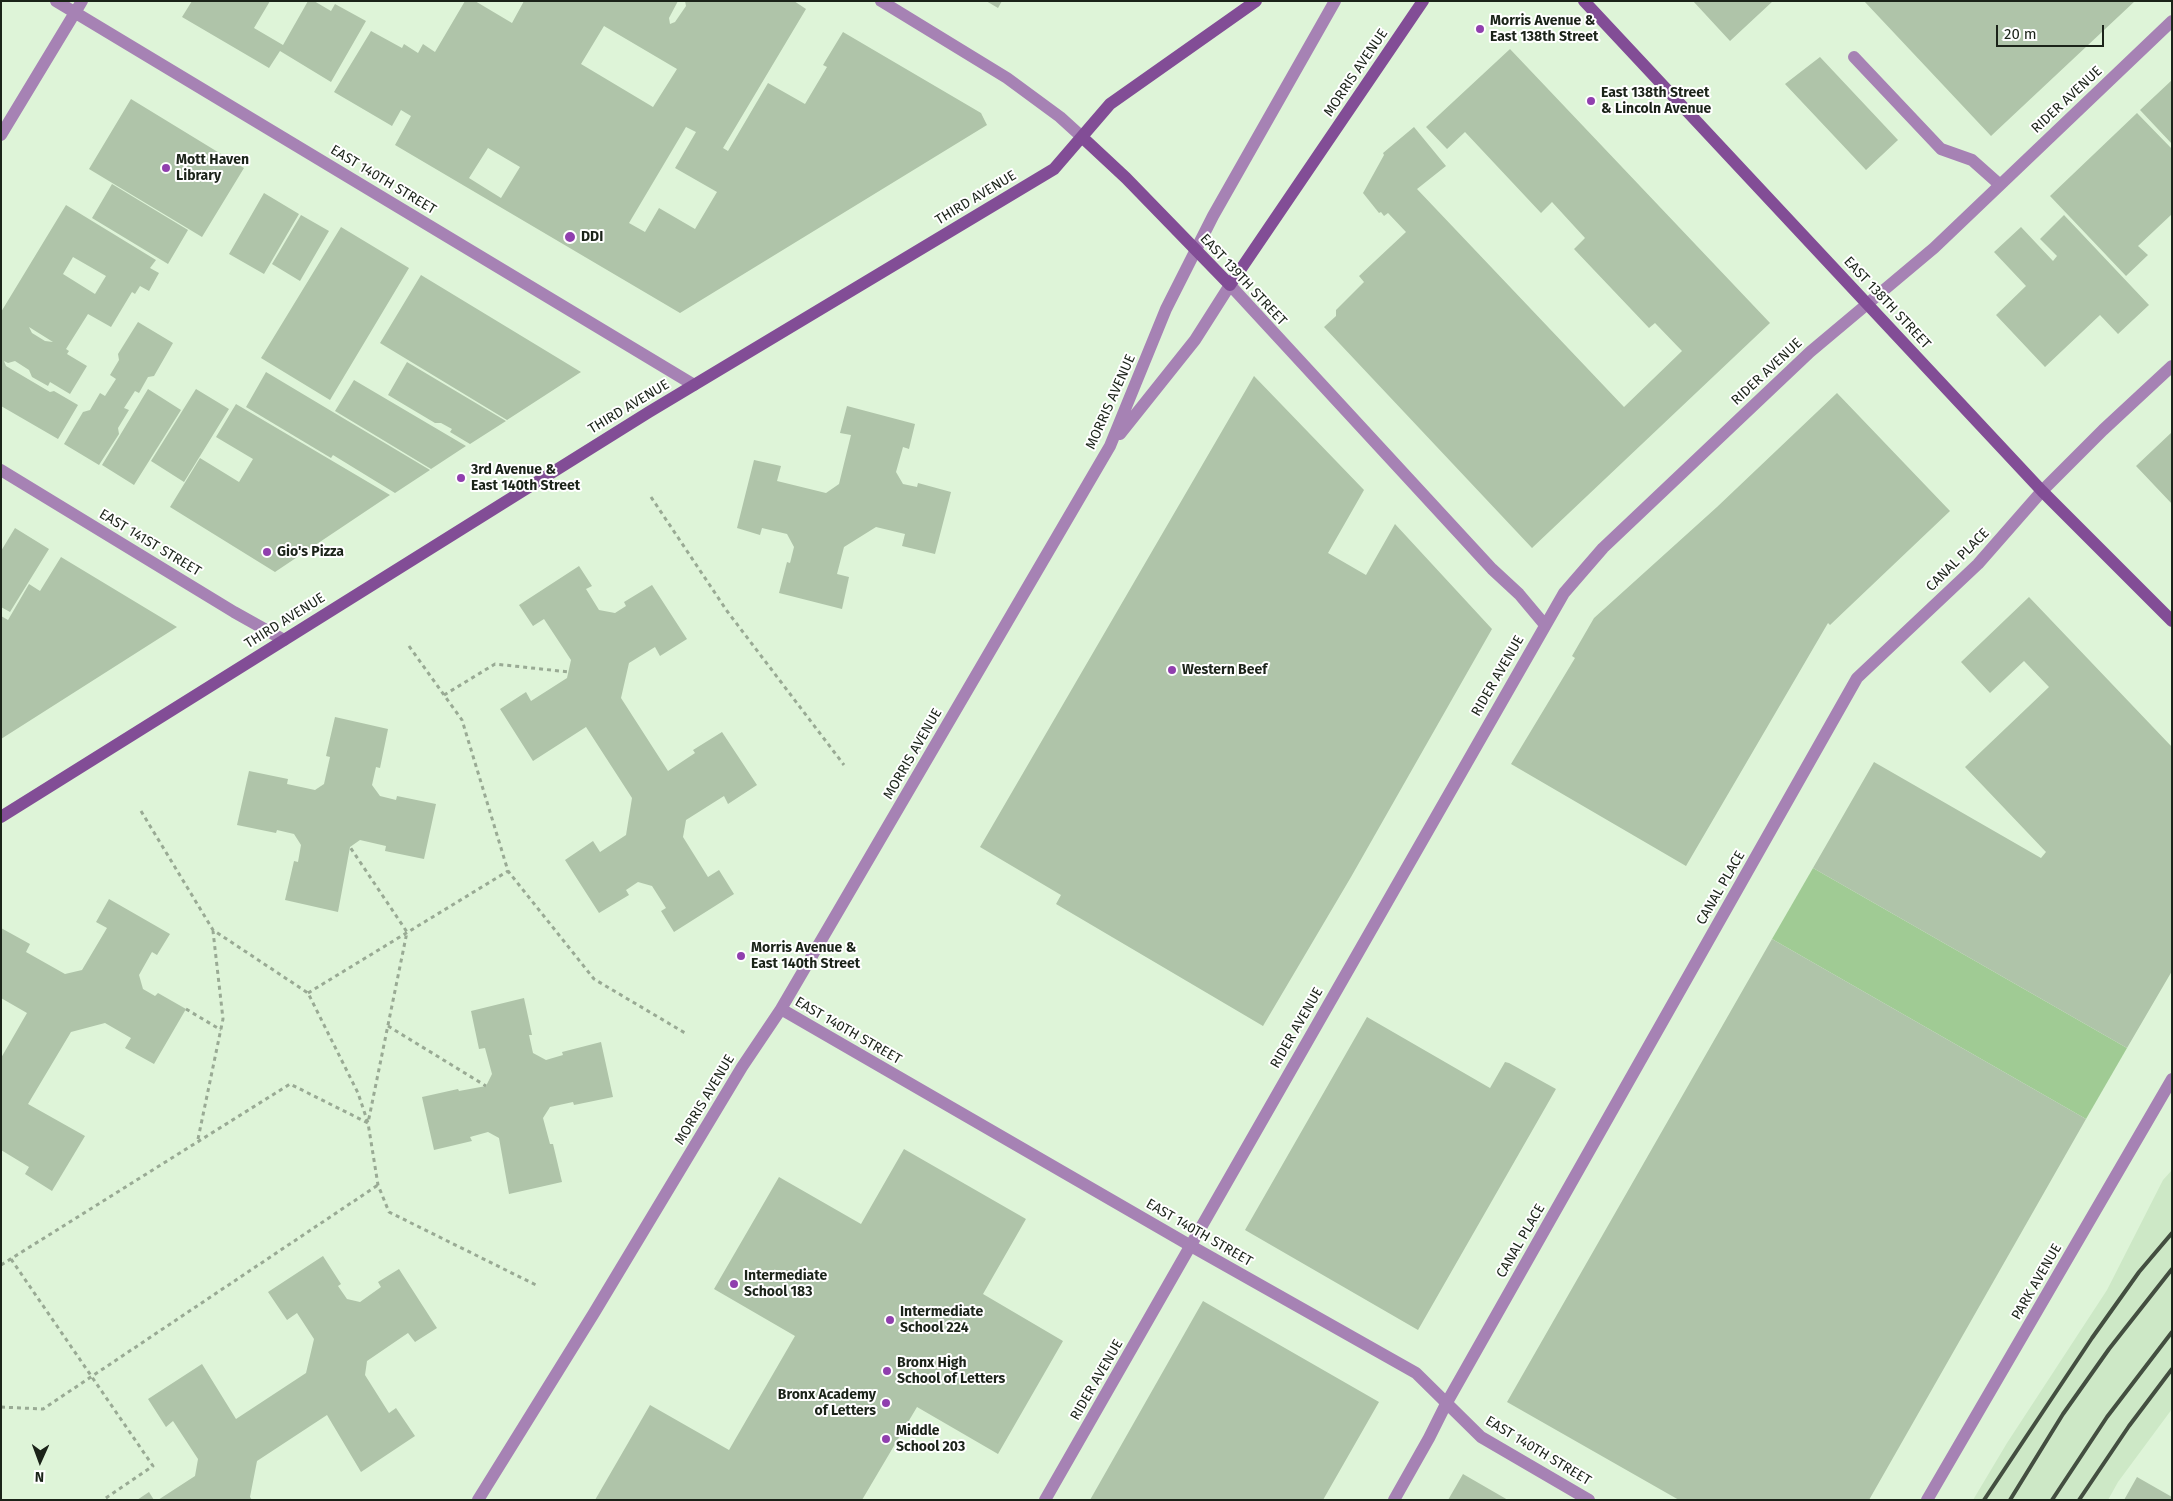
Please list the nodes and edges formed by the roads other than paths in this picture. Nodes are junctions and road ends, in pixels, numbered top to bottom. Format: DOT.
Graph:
graph roads {
  1 [pos="56,1"];
  2 [pos="82,1"];
  3 [pos="881,1"];
  4 [pos="1256,1"];
  5 [pos="1336,1"];
  6 [pos="1423,1"];
  7 [pos="1584,1"];
  8 [pos="76,13"];
  9 [pos="2172,21"];
  10 [pos="1854,56"];
  11 [pos="1,135"];
  12 [pos="1082,137"];
  13 [pos="1999,184"];
  14 [pos="1196,250"];
  15 [pos="1230,285"];
  16 [pos="1866,303"];
  17 [pos="2172,366"];
  18 [pos="694,385"];
  19 [pos="1110,446"];
  20 [pos="1,470"];
  21 [pos="2042,491"];
  22 [pos="2172,621"];
  23 [pos="1545,625"];
  24 [pos="284,640"];
  25 [pos="1,817"];
  26 [pos="781,1009"];
  27 [pos="2172,1079"];
  28 [pos="1191,1246"];
  29 [pos="1446,1404"];
  30 [pos="478,1500"];
  31 [pos="1044,1500"];
  32 [pos="1394,1500"];
  33 [pos="1588,1500"];
  34 [pos="1928,1500"];
  1 -- 8 [label="street, EAST 140TH STREET"];
  2 -- 8 [label="street"];
  3 -- 12 [label="street, EAST 139TH STREET"];
  4 -- 12 [label="main road, THIRD AVENUE"];
  5 -- 14 [label="street, MORRIS AVENUE"];
  6 -- 15 [label="main road, MORRIS AVENUE"];
  7 -- 16 [label="main road, EAST 138TH STREET"];
  8 -- 11 [label="street"];
  8 -- 18 [label="street, EAST 140TH STREET"];
  9 -- 13 [label="street, RIDER AVENUE"];
  10 -- 13 [label="street"];
  12 -- 14 [label="main road, EAST 139TH STREET"];
  12 -- 18 [label="main road, THIRD AVENUE"];
  13 -- 16 [label="street, RIDER AVENUE"];
  14 -- 15 [label="main road, EAST 139TH STREET"];
  14 -- 19 [label="street, MORRIS AVENUE"];
  15 -- 19 [label="street"];
  15 -- 23 [label="street, EAST 139TH STREET"];
  16 -- 21 [label="main road, EAST 138TH STREET"];
  16 -- 23 [label="street, RIDER AVENUE"];
  17 -- 21 [label="street, CANAL PLACE"];
  18 -- 24 [label="main road, THIRD AVENUE"];
  19 -- 26 [label="street, MORRIS AVENUE"];
  20 -- 24 [label="street, EAST 141ST STREET"];
  21 -- 22 [label="main road, EAST 138TH STREET"];
  21 -- 29 [label="street, CANAL PLACE"];
  23 -- 28 [label="street, RIDER AVENUE"];
  24 -- 25 [label="main road, THIRD AVENUE"];
  26 -- 28 [label="street, EAST 140TH STREET"];
  26 -- 30 [label="street, MORRIS AVENUE"];
  27 -- 34 [label="street, PARK AVENUE"];
  28 -- 29 [label="street, EAST 140TH STREET"];
  28 -- 31 [label="street, RIDER AVENUE"];
  29 -- 32 [label="street, CANAL PLACE"];
  29 -- 33 [label="street, EAST 140TH STREET"];
}
